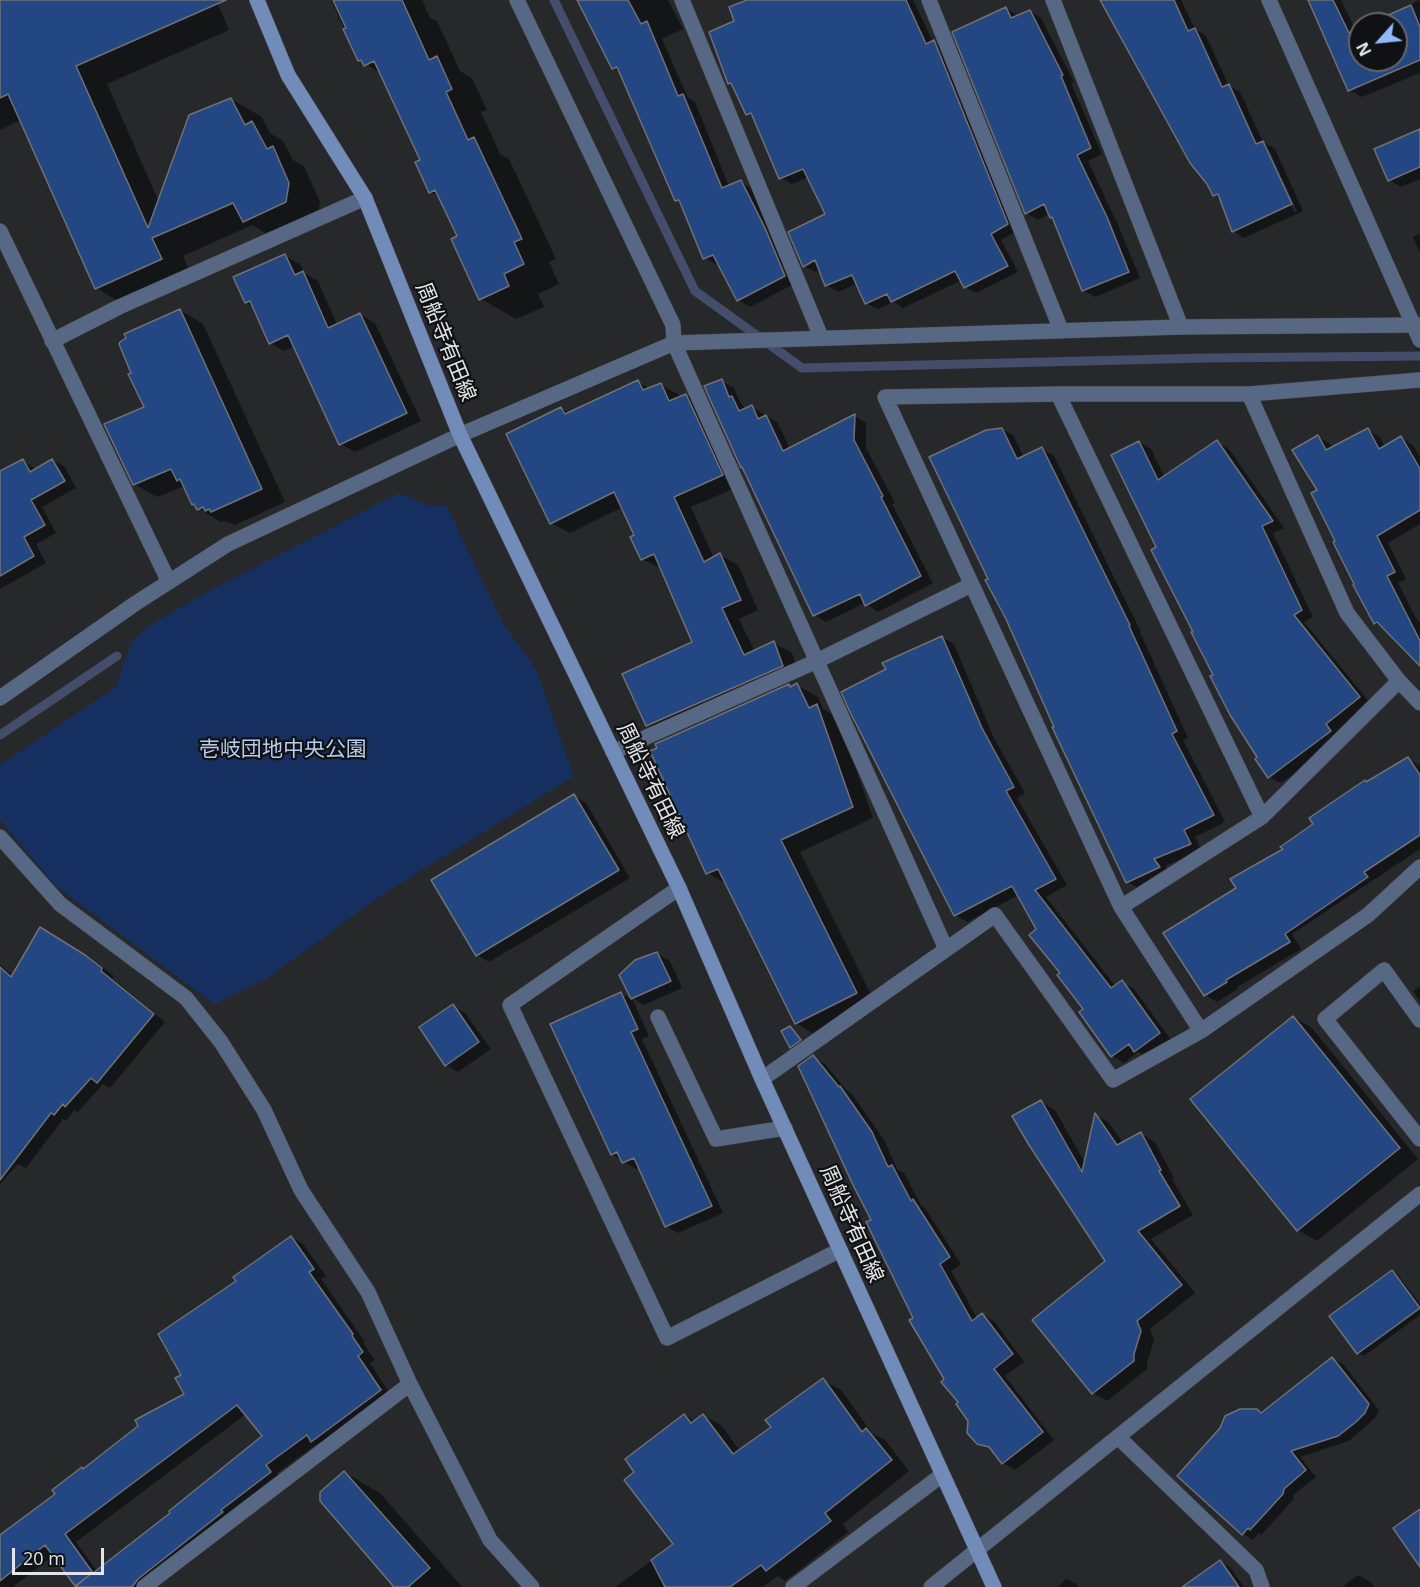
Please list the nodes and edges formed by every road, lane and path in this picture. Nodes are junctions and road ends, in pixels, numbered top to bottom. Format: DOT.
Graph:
graph roads {
  1 [pos="257,0"];
  2 [pos="517,0"];
  3 [pos="682,0"];
  4 [pos="928,0"];
  5 [pos="1053,0"];
  6 [pos="1269,0"];
  7 [pos="365,198"];
  8 [pos="0,231"];
  9 [pos="1417,325"];
  10 [pos="1181,327"];
  11 [pos="1061,330"];
  12 [pos="821,337"];
  13 [pos="1420,340"];
  14 [pos="52,341"];
  15 [pos="674,343"];
  16 [pos="1420,380"];
  17 [pos="1058,394"];
  18 [pos="1249,394"];
  19 [pos="460,435"];
  20 [pos="169,582"];
  21 [pos="971,585"];
  22 [pos="817,661"];
  23 [pos="1400,681"];
  24 [pos="0,698"];
  25 [pos="1420,703"];
  26 [pos="613,752"];
  27 [pos="1262,817"];
  28 [pos="0,837"];
  29 [pos="1420,867"];
  30 [pos="679,888"];
  31 [pos="1121,907"];
  32 [pos="946,949"];
  33 [pos="658,1017"];
  34 [pos="1420,1020"];
  35 [pos="1201,1031"];
  36 [pos="762,1079"];
  37 [pos="785,1128"];
  38 [pos="1420,1139"];
  39 [pos="1420,1194"];
  40 [pos="840,1250"];
  41 [pos="410,1384"];
  42 [pos="1118,1437"];
  43 [pos="942,1474"];
  44 [pos="976,1550"];
  45 [pos="144,1587"];
  46 [pos="532,1587"];
  47 [pos="793,1587"];
  48 [pos="931,1587"];
  49 [pos="994,1587"];
  50 [pos="1262,1587"];
  1 -- 7 [label="main road, 周船寺有田線"];
  2 -- 15 [label="street"];
  3 -- 12 [label="street"];
  4 -- 11 [label="street"];
  5 -- 10 [label="street"];
  6 -- 9 [label="street"];
  7 -- 14 [label="street"];
  7 -- 19 [label="main road, 周船寺有田線"];
  8 -- 14 [label="street"];
  9 -- 10 [label="street"];
  9 -- 13 [label="street"];
  10 -- 11 [label="street"];
  11 -- 12 [label="street"];
  12 -- 15 [label="street"];
  14 -- 20 [label="street"];
  15 -- 19 [label="street"];
  15 -- 22 [label="street"];
  16 -- 18 [label="street"];
  17 -- 18 [label="street"];
  17 -- 21 [label="street"];
  17 -- 27 [label="street"];
  18 -- 23 [label="street"];
  19 -- 20 [label="street"];
  19 -- 26 [label="main road, 周船寺有田線"];
  20 -- 24 [label="street"];
  21 -- 22 [label="street"];
  21 -- 31 [label="street"];
  22 -- 26 [label="street"];
  22 -- 32 [label="street"];
  23 -- 25 [label="street"];
  23 -- 27 [label="street"];
  26 -- 30 [label="main road, 周船寺有田線"];
  27 -- 31 [label="street"];
  28 -- 41 [label="street"];
  29 -- 35 [label="street"];
  30 -- 36 [label="main road, 周船寺有田線"];
  30 -- 40 [label="street"];
  31 -- 35 [label="street"];
  32 -- 35 [label="street"];
  32 -- 36 [label="street"];
  33 -- 37 [label="street"];
  34 -- 38 [label="street"];
  36 -- 37 [label="main road, 周船寺有田線"];
  37 -- 40 [label="main road, 周船寺有田線"];
  39 -- 42 [label="street"];
  40 -- 43 [label="main road, 周船寺有田線"];
  41 -- 45 [label="street"];
  41 -- 46 [label="street"];
  42 -- 44 [label="street"];
  42 -- 50 [label="street"];
  43 -- 44 [label="main road, 周船寺有田線"];
  43 -- 47 [label="street"];
  44 -- 48 [label="street"];
  44 -- 49 [label="main road, 周船寺有田線"];
}
